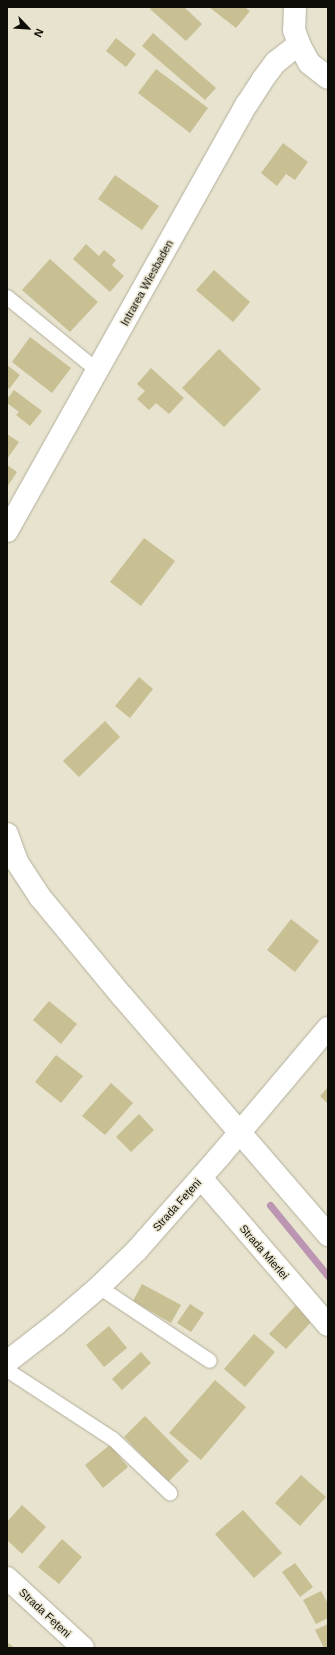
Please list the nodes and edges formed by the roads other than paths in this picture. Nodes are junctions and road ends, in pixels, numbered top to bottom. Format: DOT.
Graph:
graph roads {
  1 [pos="295,7"];
  2 [pos="298,44"];
  3 [pos="328,78"];
  4 [pos="7,297"];
  5 [pos="98,371"];
  6 [pos="7,531"];
  7 [pos="7,834"];
  8 [pos="328,1028"];
  9 [pos="240,1132"];
  10 [pos="201,1178"];
  11 [pos="328,1235"];
  12 [pos="99,1287"];
  13 [pos="328,1325"];
  14 [pos="210,1361"];
  15 [pos="7,1362"];
  16 [pos="7,1370"];
  17 [pos="170,1493"];
  18 [pos="7,1578"];
  19 [pos="83,1648"];
  1 -- 2 [label="street"];
  2 -- 3 [label="street"];
  2 -- 5 [label="street, Intrarea Wiesbaden"];
  4 -- 5 [label="lane"];
  5 -- 6 [label="street, Intrarea Wiesbaden"];
  7 -- 9 [label="street"];
  8 -- 9 [label="street, Strada Fețeni"];
  9 -- 10 [label="street, Strada Fețeni"];
  9 -- 11 [label="street"];
  10 -- 12 [label="street, Strada Fețeni"];
  10 -- 13 [label="street, Strada Mierlei"];
  12 -- 14 [label="lane"];
  12 -- 15 [label="street, Strada Fețeni"];
  16 -- 17 [label="lane"];
  18 -- 19 [label="street, Strada Fețeni"];
}
